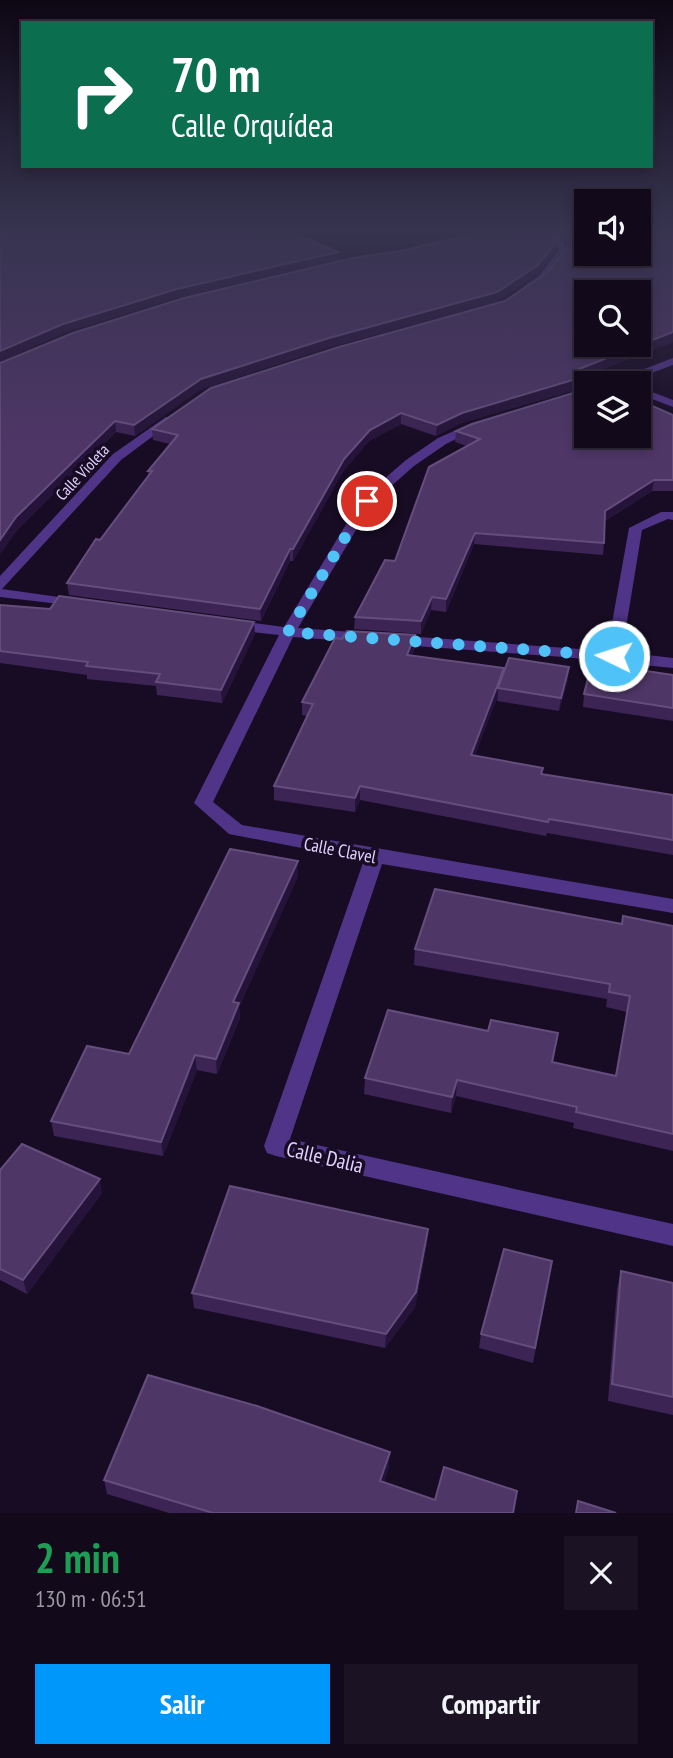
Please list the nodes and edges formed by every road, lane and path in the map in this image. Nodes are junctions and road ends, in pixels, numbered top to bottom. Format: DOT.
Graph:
graph roads {
  1 [pos="673,360"];
  2 [pos="647,371"];
  3 [pos="651,395"];
  4 [pos="673,404"];
  5 [pos="184,410"];
  6 [pos="493,421"];
  7 [pos="673,516"];
  8 [pos="0,585"];
  9 [pos="0,593"];
  10 [pos="100,607"];
  11 [pos="221,623"];
  12 [pos="288,632"];
  13 [pos="614,656"];
  14 [pos="673,663"];
  15 [pos="375,856"];
  16 [pos="673,906"];
  17 [pos="673,1235"];
  1 -- 2 [label="street"];
  3 -- 4 [label="street"];
  5 -- 8 [label="street, Calle Violeta"];
  6 -- 12 [label="street"];
  7 -- 13 [label="street"];
  9 -- 10 [label="street"];
  11 -- 12 [label="street"];
  12 -- 13 [label="street"];
  12 -- 15 [label="street, Calle Clavel"];
  13 -- 14 [label="street"];
  15 -- 16 [label="street, Calle Clavel"];
  15 -- 17 [label="street, Calle Dalia"];
}
